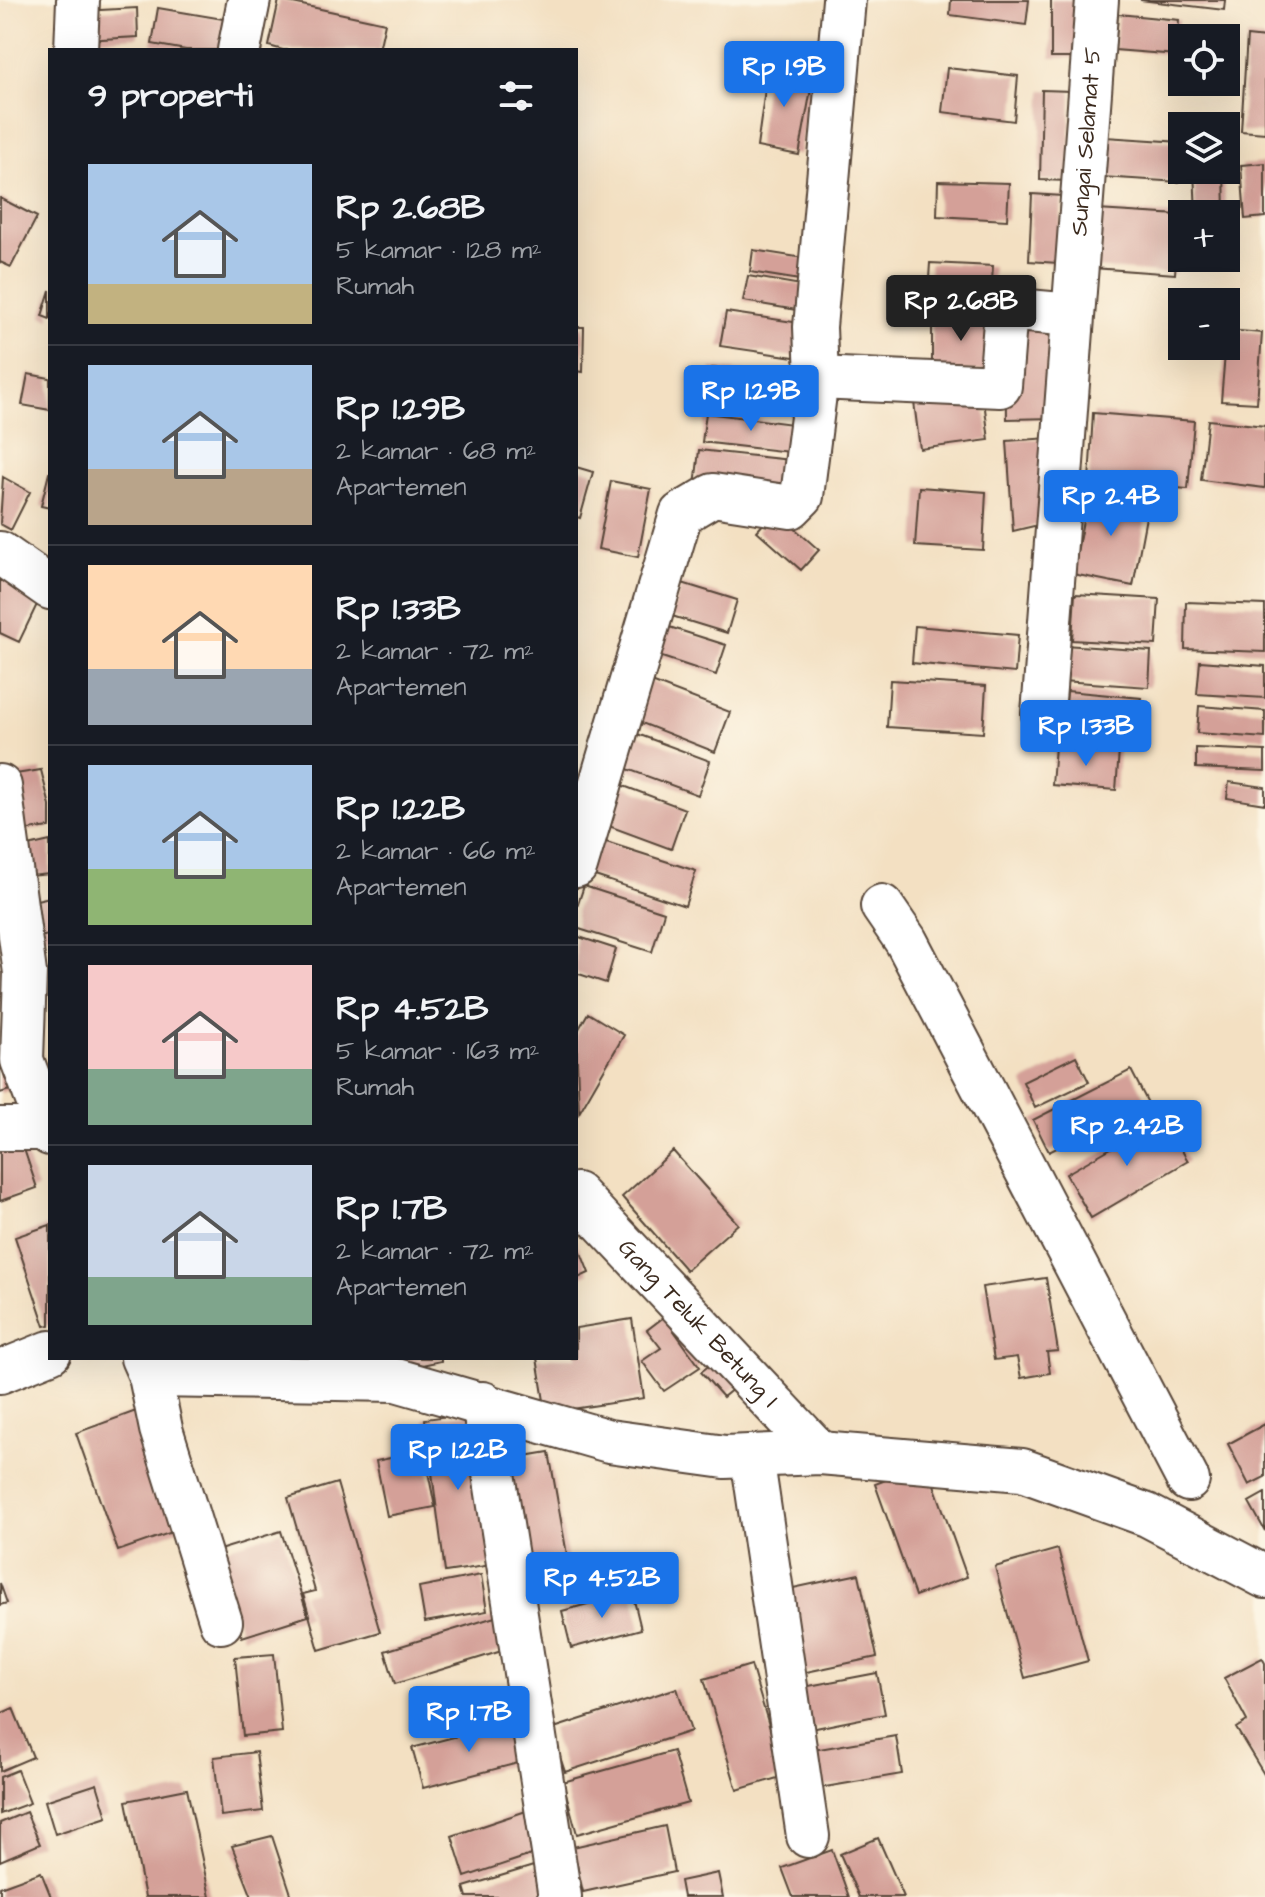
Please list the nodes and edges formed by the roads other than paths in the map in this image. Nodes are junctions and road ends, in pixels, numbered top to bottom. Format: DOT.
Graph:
graph roads {
  1 [pos="78,0"];
  2 [pos="249,0"];
  3 [pos="844,0"];
  4 [pos="1097,0"];
  5 [pos="76,48"];
  6 [pos="239,48"];
  7 [pos="1072,315"];
  8 [pos="817,378"];
  9 [pos="0,553"];
  10 [pos="48,587"];
  11 [pos="1043,714"];
  12 [pos="0,786"];
  13 [pos="578,859"];
  14 [pos="882,906"];
  15 [pos="0,1129"];
  16 [pos="48,1129"];
  17 [pos="48,1132"];
  18 [pos="578,1196"];
  19 [pos="48,1353"];
  20 [pos="146,1367"];
  21 [pos="0,1372"];
  22 [pos="483,1403"];
  23 [pos="820,1453"];
  24 [pos="752,1456"];
  25 [pos="1147,1515"];
  26 [pos="1265,1577"];
  27 [pos="221,1622"];
  28 [pos="808,1836"];
  29 [pos="560,1897"];
  1 -- 5 [label="street"];
  2 -- 6 [label="street"];
  3 -- 8 [label="street"];
  4 -- 7 [label="street, Sungai Selamat 5"];
  7 -- 8 [label="street"];
  7 -- 11 [label="street, Sungai Selamat 5"];
  8 -- 13 [label="street"];
  9 -- 10 [label="street"];
  12 -- 16 [label="street"];
  14 -- 25 [label="street"];
  15 -- 17 [label="street"];
  18 -- 23 [label="street, Gang Teluk Betung I"];
  19 -- 21 [label="street"];
  20 -- 22 [label="street"];
  20 -- 27 [label="street"];
  22 -- 24 [label="street"];
  22 -- 29 [label="street"];
  23 -- 24 [label="street"];
  23 -- 25 [label="street"];
  24 -- 28 [label="street"];
  25 -- 26 [label="street"];
}
